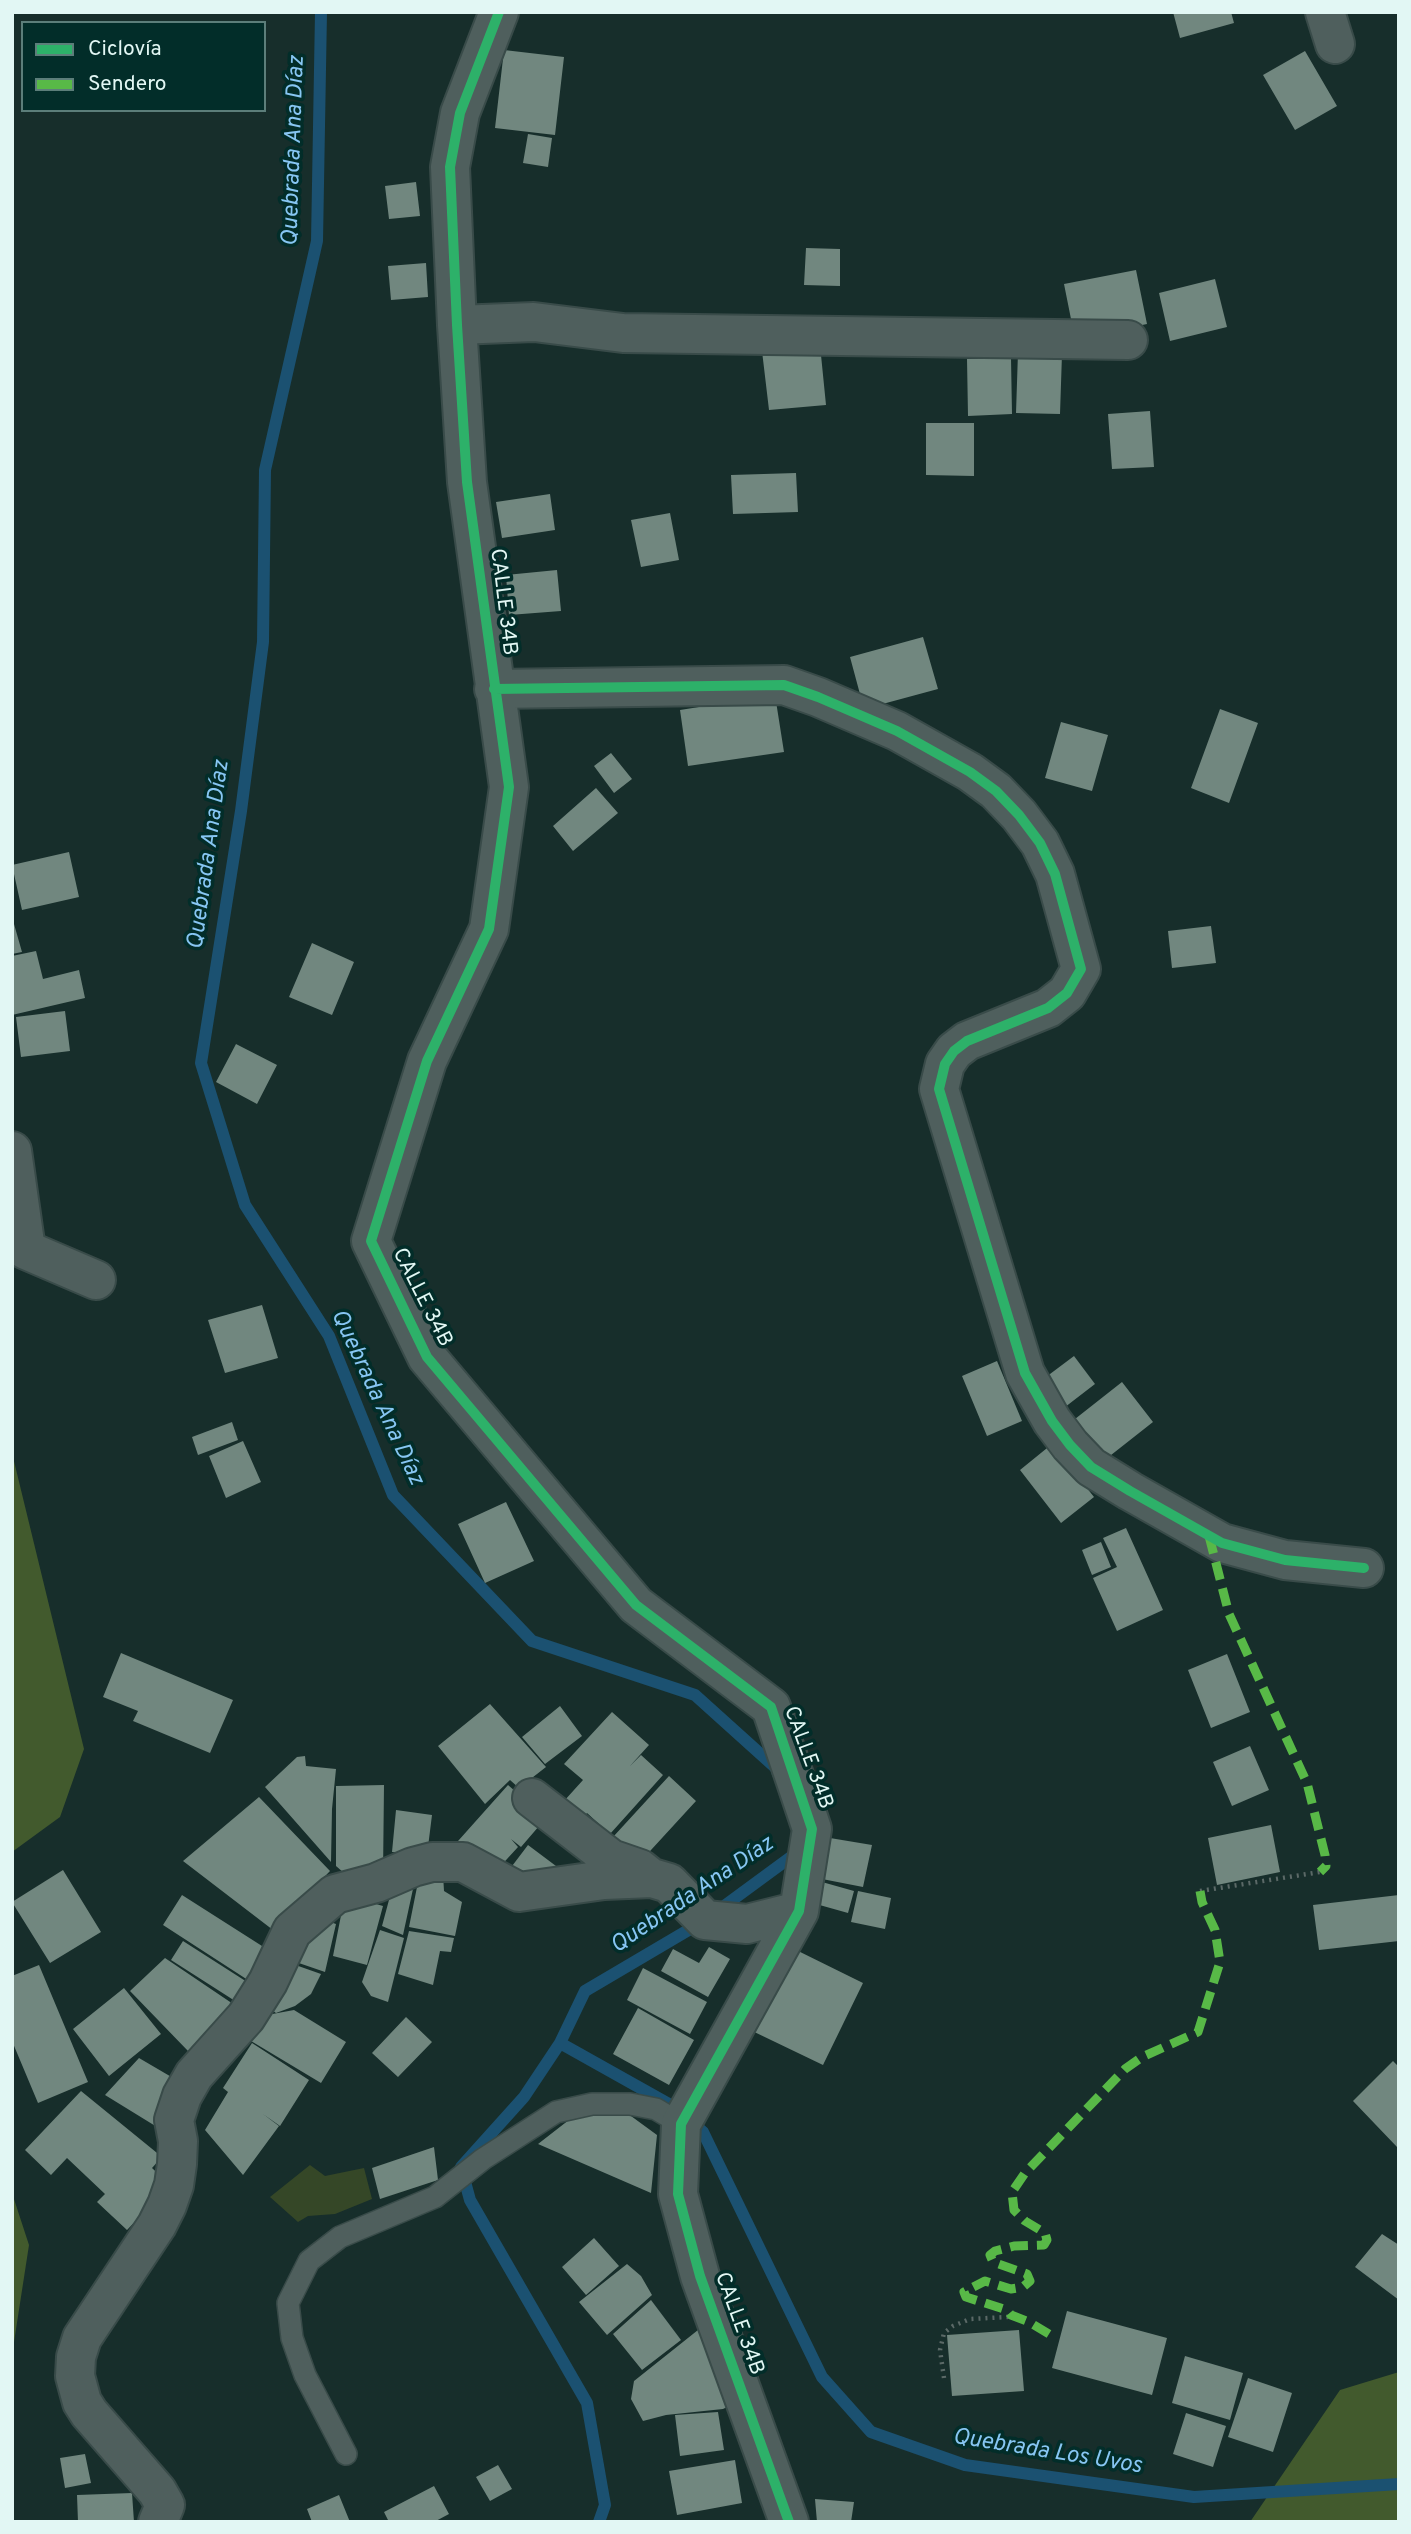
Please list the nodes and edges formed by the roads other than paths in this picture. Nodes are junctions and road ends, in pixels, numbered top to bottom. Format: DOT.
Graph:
graph roads {
  1 [pos="499,12"];
  2 [pos="457,325"];
  3 [pos="1128,340"];
  4 [pos="494,689"];
  5 [pos="12,1151"];
  6 [pos="96,1280"];
  7 [pos="1364,1568"];
  8 [pos="532,1798"];
  9 [pos="652,1878"];
  10 [pos="800,1911"];
  11 [pos="685,2116"];
  12 [pos="346,2454"];
  13 [pos="164,2516"];
  14 [pos="789,2522"];
  1 -- 2 [label="street, CALLE 34B"];
  2 -- 3 [label="street"];
  2 -- 4 [label="street, CALLE 34B"];
  4 -- 7 [label="street"];
  4 -- 10 [label="street, CALLE 34B"];
  5 -- 6 [label="street"];
  8 -- 9 [label="street"];
  9 -- 10 [label="street"];
  9 -- 13 [label="street"];
  10 -- 11 [label="street, CALLE 34B"];
  11 -- 12 [label="lane"];
  11 -- 14 [label="street, CALLE 34B"];
}
